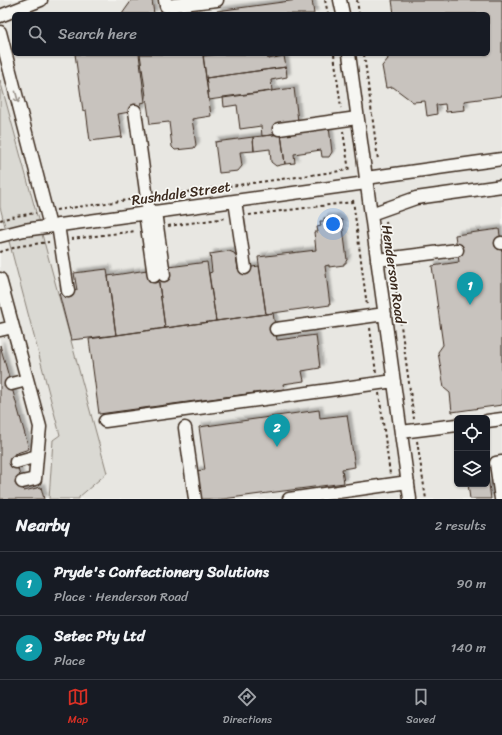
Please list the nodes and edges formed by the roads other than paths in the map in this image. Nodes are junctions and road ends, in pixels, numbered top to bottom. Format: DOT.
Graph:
graph roads {
  1 [pos="41,0"];
  2 [pos="165,0"];
  3 [pos="217,0"];
  4 [pos="340,0"];
  5 [pos="343,12"];
  6 [pos="0,16"];
  7 [pos="0,32"];
  8 [pos="349,56"];
  9 [pos="135,111"];
  10 [pos="357,118"];
  11 [pos="279,129"];
  12 [pos="502,158"];
  13 [pos="366,181"];
  14 [pos="502,186"];
  15 [pos="235,201"];
  16 [pos="150,213"];
  17 [pos="371,214"];
  18 [pos="54,226"];
  19 [pos="0,236"];
  20 [pos="457,250"];
  21 [pos="377,260"];
  22 [pos="245,268"];
  23 [pos="159,276"];
  24 [pos="0,279"];
  25 [pos="68,291"];
  26 [pos="385,314"];
  27 [pos="13,327"];
  28 [pos="276,329"];
  29 [pos="0,330"];
  30 [pos="27,380"];
  31 [pos="394,381"];
  32 [pos="11,384"];
  33 [pos="502,418"];
  34 [pos="490,420"];
  35 [pos="104,421"];
  36 [pos="454,425"];
  37 [pos="185,428"];
  38 [pos="401,432"];
  39 [pos="37,456"];
  40 [pos="16,462"];
  41 [pos="502,462"];
  42 [pos="22,482"];
  43 [pos="408,482"];
  44 [pos="195,499"];
  45 [pos="289,499"];
  46 [pos="410,499"];
  47 [pos="501,499"];
  1 -- 6 [label="street"];
  2 -- 3 [label="street"];
  4 -- 5 [label="street"];
  7 -- 18 [label="street, one-way"];
  8 -- 10 [label="street, Henderson Road"];
  9 -- 16 [label="street"];
  10 -- 11 [label="street"];
  10 -- 13 [label="street, Henderson Road"];
  12 -- 13 [label="street, Rushdale Street"];
  13 -- 15 [label="street, Rushdale Street"];
  13 -- 17 [label="street, Henderson Road"];
  14 -- 17 [label="street"];
  15 -- 16 [label="street, Rushdale Street"];
  15 -- 22 [label="street"];
  16 -- 18 [label="street, Rushdale Street"];
  16 -- 23 [label="street"];
  17 -- 21 [label="street, Henderson Road"];
  18 -- 19 [label="street, Rushdale Street"];
  18 -- 25 [label="street"];
  20 -- 21 [label="street"];
  21 -- 26 [label="street, Henderson Road"];
  24 -- 27 [label="street"];
  26 -- 28 [label="street"];
  26 -- 31 [label="street, Henderson Road"];
  27 -- 29 [label="street"];
  27 -- 30 [label="street"];
  30 -- 32 [label="street"];
  30 -- 39 [label="street"];
  31 -- 35 [label="street"];
  31 -- 38 [label="street, Henderson Road"];
  33 -- 34 [label="street"];
  36 -- 38 [label="street"];
  37 -- 44 [label="street"];
  38 -- 43 [label="street, Henderson Road"];
  39 -- 40 [label="street"];
  39 -- 42 [label="street"];
  41 -- 47 [label="street"];
  43 -- 45 [label="street"];
  43 -- 46 [label="street, Henderson Road"];
}
